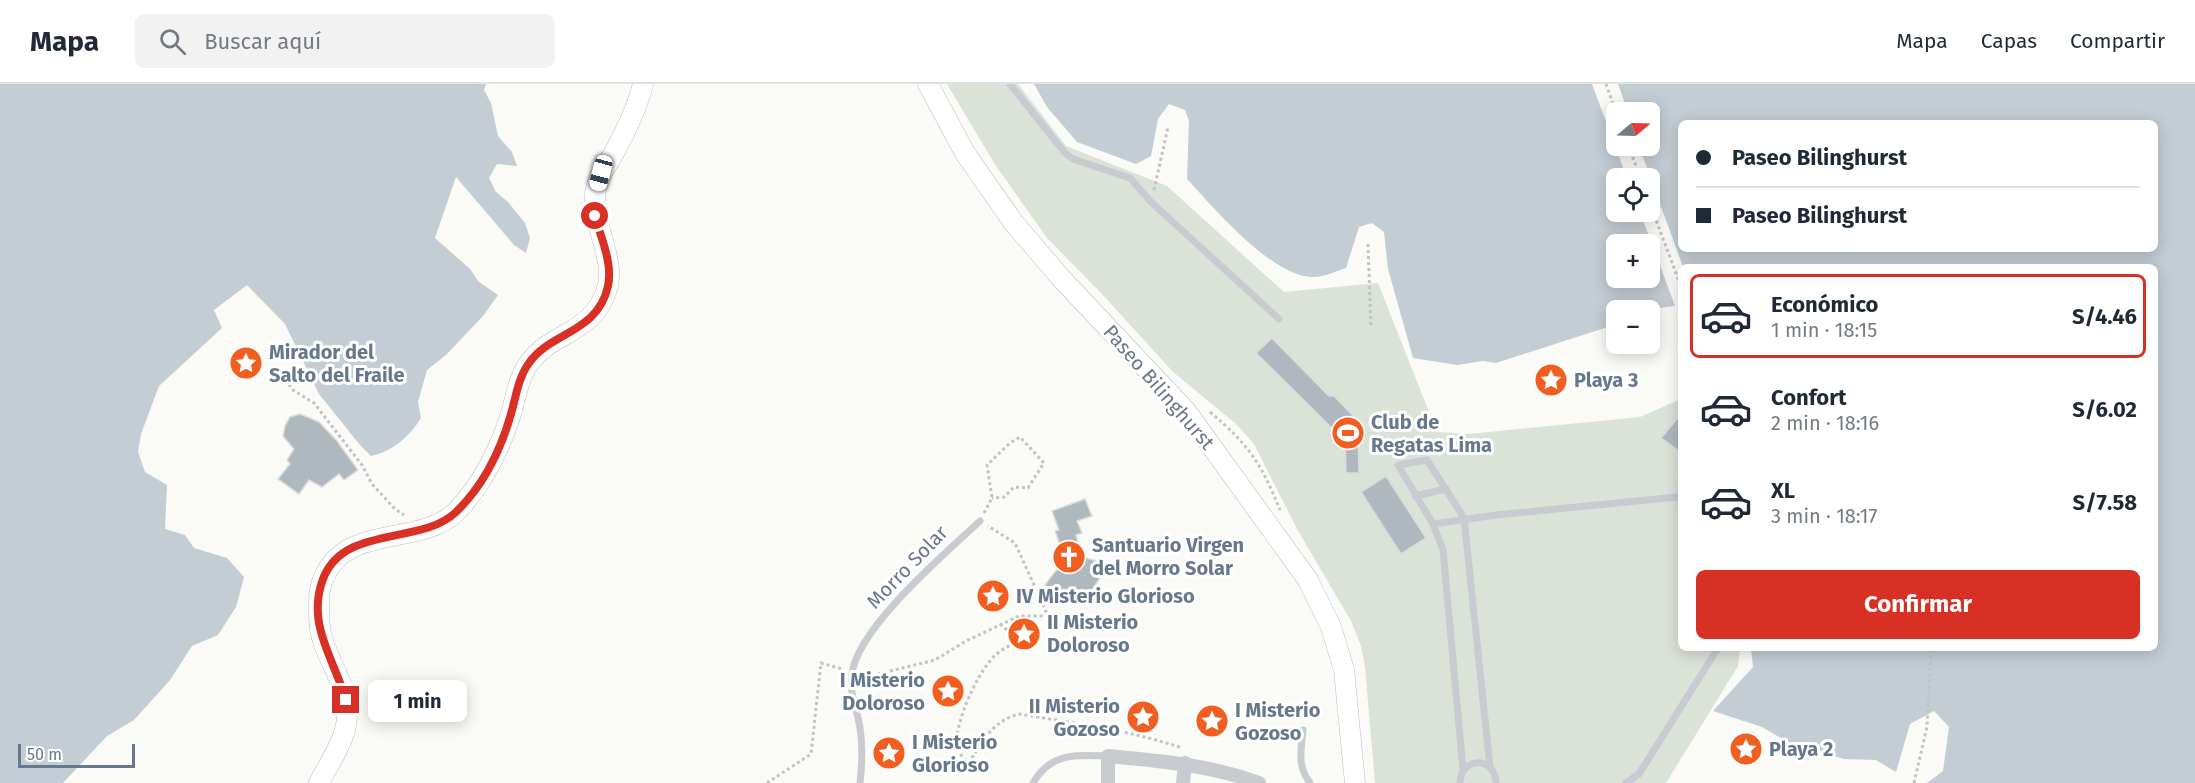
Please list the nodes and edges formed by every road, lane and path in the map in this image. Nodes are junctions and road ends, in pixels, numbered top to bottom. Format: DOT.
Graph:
graph roads {
  1 [pos="643,84"];
  2 [pos="928,84"];
  3 [pos="1010,84"];
  4 [pos="1606,84"];
  5 [pos="1612,102"];
  6 [pos="1168,127"];
  7 [pos="1151,202"];
  8 [pos="1657,222"];
  9 [pos="1368,244"];
  10 [pos="1678,278"];
  11 [pos="1279,319"];
  12 [pos="1371,328"];
  13 [pos="278,370"];
  14 [pos="1202,405"];
  15 [pos="1446,489"];
  16 [pos="1415,496"];
  17 [pos="992,498"];
  18 [pos="1678,498"];
  19 [pos="1281,512"];
  20 [pos="1464,518"];
  21 [pos="980,521"];
  22 [pos="1432,524"];
  23 [pos="422,529"];
  24 [pos="1000,624"];
  25 [pos="1716,651"];
  26 [pos="1932,651"];
  27 [pos="852,672"];
  28 [pos="1303,730"];
  29 [pos="1108,756"];
  30 [pos="1185,756"];
  31 [pos="1490,767"];
  32 [pos="1463,770"];
  33 [pos="319,783"];
  34 [pos="768,783"];
  35 [pos="860,783"];
  36 [pos="1033,783"];
  37 [pos="1108,783"];
  38 [pos="1183,783"];
  39 [pos="1259,783"];
  40 [pos="1310,783"];
  41 [pos="1356,783"];
  42 [pos="1460,783"];
  43 [pos="1497,783"];
  44 [pos="1626,783"];
  45 [pos="1914,783"];
  1 -- 23 [label="main road"];
  2 -- 41 [label="main road, Paseo Bilinghurst"];
  3 -- 7 [label="lane"];
  4 -- 5 [label="path"];
  6 -- 7 [label="path"];
  7 -- 11 [label="lane"];
  8 -- 10 [label="path"];
  9 -- 12 [label="path"];
  13 -- 23 [label="path"];
  14 -- 19 [label="path"];
  15 -- 16 [label="lane"];
  15 -- 16 [label="lane"];
  15 -- 20 [label="lane"];
  16 -- 22 [label="lane"];
  17 -- 17 [label="path"];
  17 -- 21 [label="path"];
  18 -- 20 [label="lane"];
  20 -- 22 [label="lane"];
  20 -- 31 [label="lane"];
  21 -- 24 [label="path"];
  21 -- 27 [label="lane, Morro Solar"];
  22 -- 32 [label="lane"];
  23 -- 33 [label="main road"];
  24 -- 27 [label="path"];
  24 -- 30 [label="path"];
  25 -- 44 [label="lane"];
  26 -- 45 [label="path"];
  27 -- 34 [label="path"];
  27 -- 35 [label="lane, Morro Solar"];
  28 -- 40 [label="lane"];
  29 -- 30 [label="street"];
  29 -- 36 [label="lane"];
  29 -- 37 [label="street"];
  30 -- 38 [label="street"];
  30 -- 39 [label="street"];
  31 -- 32 [label="lane"];
  31 -- 43 [label="lane"];
  32 -- 42 [label="lane"];
}
